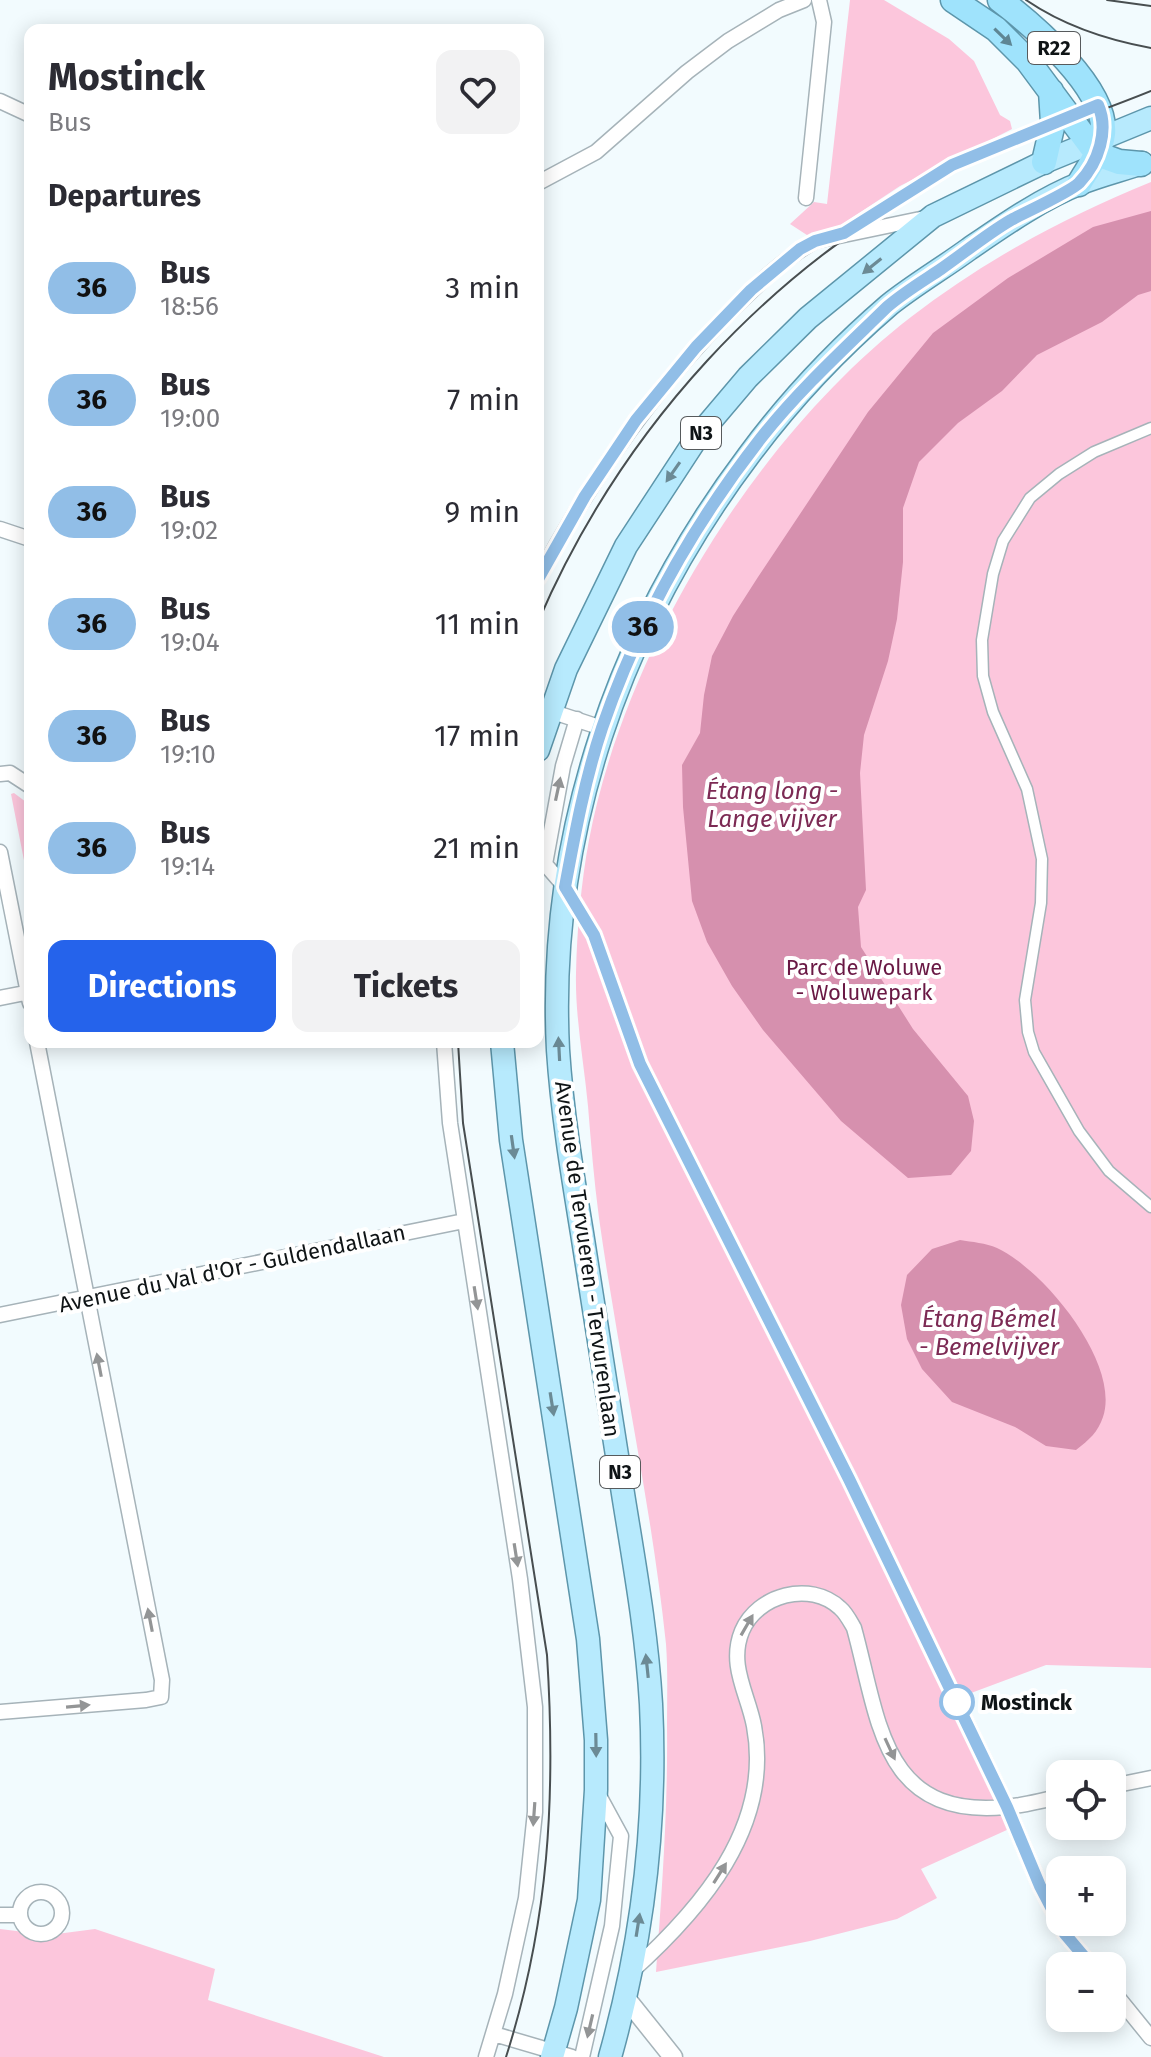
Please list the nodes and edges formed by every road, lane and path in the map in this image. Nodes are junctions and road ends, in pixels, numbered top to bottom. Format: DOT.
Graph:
graph roads {
  1 [pos="804,0"];
  2 [pos="819,0"];
  3 [pos="953,0"];
  4 [pos="1000,0"];
  5 [pos="1051,91"];
  6 [pos="0,101"];
  7 [pos="24,112"];
  8 [pos="1151,118"];
  9 [pos="1096,146"];
  10 [pos="1044,162"];
  11 [pos="1146,162"];
  12 [pos="544,180"];
  13 [pos="1079,184"];
  14 [pos="806,198"];
  15 [pos="933,216"];
  16 [pos="1151,428"];
  17 [pos="0,529"];
  18 [pos="24,537"];
  19 [pos="544,568"];
  20 [pos="545,709"];
  21 [pos="577,719"];
  22 [pos="602,728"];
  23 [pos="0,774"];
  24 [pos="24,782"];
  25 [pos="0,852"];
  26 [pos="565,887"];
  27 [pos="24,967"];
  28 [pos="24,996"];
  29 [pos="0,998"];
  30 [pos="38,1048"];
  31 [pos="444,1048"];
  32 [pos="503,1048"];
  33 [pos="1151,1207"];
  34 [pos="464,1221"];
  35 [pos="86,1297"];
  36 [pos="0,1315"];
  37 [pos="0,1712"];
  38 [pos="1151,1778"];
  39 [pos="1126,1783"];
  40 [pos="596,1790"];
  41 [pos="1046,1800"];
  42 [pos="1007,1807"];
  43 [pos="0,1915"];
  44 [pos="20,1915"];
  45 [pos="1080,1952"];
  46 [pos="631,1972"];
  47 [pos="625,1997"];
  48 [pos="1126,2007"];
  49 [pos="494,2034"];
  50 [pos="1151,2038"];
  51 [pos="559,2055"];
  52 [pos="486,2057"];
  53 [pos="582,2057"];
  54 [pos="610,2057"];
  55 [pos="673,2057"];
  1 -- 12 [label="street"];
  2 -- 14 [label="street"];
  3 -- 5 [label="highway, R22, one-way"];
  4 -- 9 [label="highway, R22"];
  5 -- 9 [label="highway, R22"];
  5 -- 10 [label="highway, R22"];
  6 -- 7 [label="street"];
  8 -- 9 [label="main road, N3"];
  9 -- 10 [label="main road, N3"];
  9 -- 11 [label="highway"];
  9 -- 13 [label="highway"];
  10 -- 15 [label="main road, N3"];
  11 -- 13 [label="main road, Avenue de Tervueren - Tervurenlaan / N3"];
  13 -- 22 [label="main road, Avenue de Tervueren - Tervurenlaan / N3"];
  15 -- 19 [label="street"];
  15 -- 20 [label="main road, N3, one-way"];
  16 -- 33 [label="street"];
  17 -- 18 [label="street"];
  20 -- 21 [label="street"];
  21 -- 22 [label="street"];
  26 -- 21 [label="street, one-way"];
  22 -- 26 [label="main road, Avenue de Tervueren - Tervurenlaan / N3"];
  23 -- 24 [label="street"];
  25 -- 27 [label="street"];
  26 -- 42 [label="street"];
  46 -- 26 [label="main road, Avenue de Tervueren - Tervurenlaan / N3, one-way"];
  28 -- 29 [label="street"];
  30 -- 35 [label="street"];
  31 -- 34 [label="street"];
  32 -- 40 [label="main road, one-way"];
  34 -- 35 [label="street, Avenue du Val d'Or - Guldendallaan"];
  34 -- 49 [label="street, one-way"];
  35 -- 36 [label="street, Avenue du Val d'Or - Guldendallaan"];
  37 -- 35 [label="street, one-way"];
  38 -- 39 [label="street"];
  40 -- 51 [label="main road"];
  40 -- 53 [label="street, one-way"];
  41 -- 42 [label="street"];
  42 -- 45 [label="street"];
  46 -- 42 [label="street, one-way"];
  43 -- 44 [label="street"];
  46 -- 47 [label="main road, Avenue de Tervueren - Tervurenlaan / N3"];
  47 -- 54 [label="main road, Avenue de Tervueren - Tervurenlaan / N3"];
  47 -- 55 [label="street"];
  48 -- 50 [label="street"];
  49 -- 51 [label="street"];
  49 -- 52 [label="street"];
}
